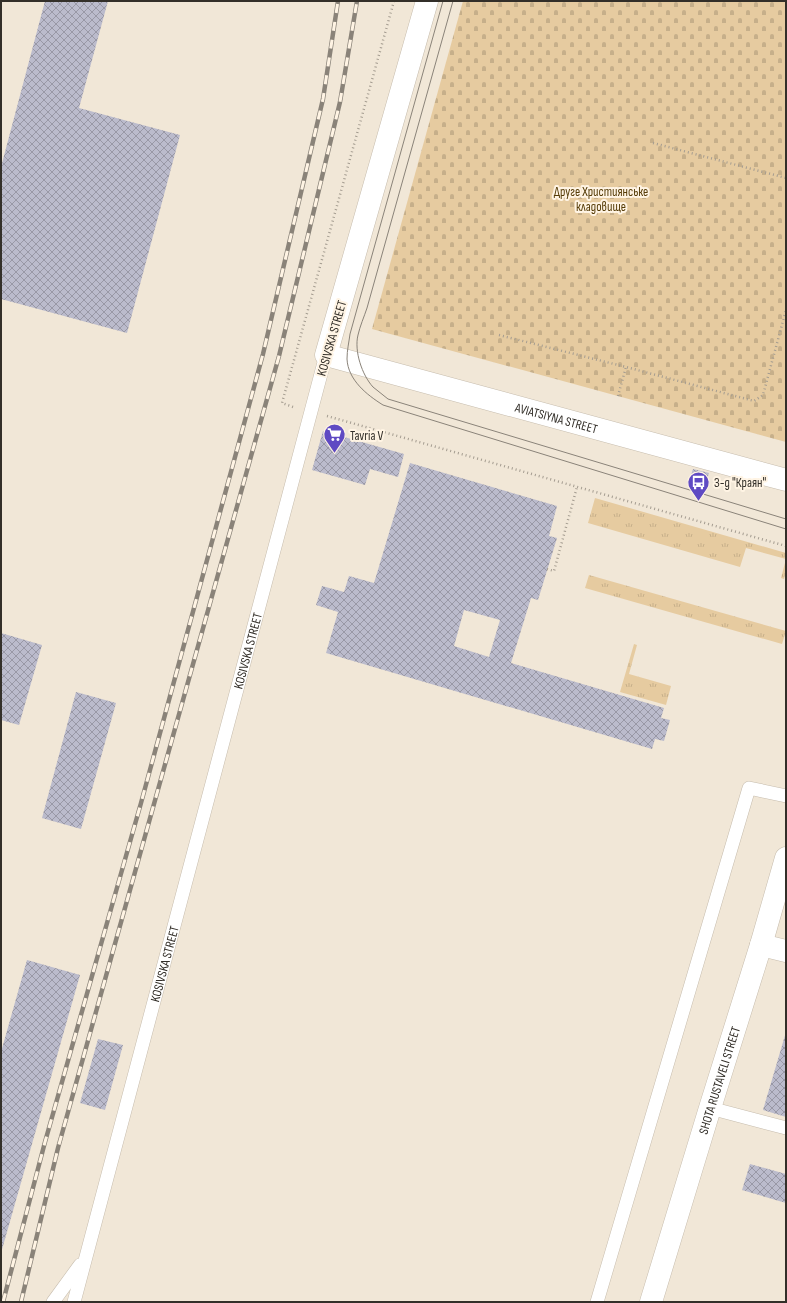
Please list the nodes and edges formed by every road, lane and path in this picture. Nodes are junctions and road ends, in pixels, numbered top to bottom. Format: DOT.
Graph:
graph roads {
  1 [pos="394,1"];
  2 [pos="428,1"];
  3 [pos="653,143"];
  4 [pos="786,178"];
  5 [pos="786,310"];
  6 [pos="499,335"];
  7 [pos="326,354"];
  8 [pos="626,367"];
  9 [pos="618,396"];
  10 [pos="311,411"];
  11 [pos="786,480"];
  12 [pos="577,487"];
  13 [pos="786,546"];
  14 [pos="547,569"];
  15 [pos="786,796"];
  16 [pos="786,858"];
  17 [pos="761,945"];
  18 [pos="786,951"];
  19 [pos="710,1108"];
  20 [pos="786,1128"];
  21 [pos="85,1258"];
  22 [pos="53,1302"];
  23 [pos="74,1302"];
  24 [pos="598,1302"];
  25 [pos="651,1302"];
  1 -- 10 [label="path"];
  2 -- 7 [label="street, KOSIVSKA STREET"];
  3 -- 4 [label="path"];
  5 -- 8 [label="path"];
  6 -- 8 [label="path"];
  7 -- 10 [label="lane, KOSIVSKA STREET"];
  7 -- 11 [label="street, AVIATSIYNA STREET"];
  8 -- 9 [label="path"];
  10 -- 12 [label="path"];
  10 -- 21 [label="lane, KOSIVSKA STREET"];
  12 -- 13 [label="path"];
  12 -- 14 [label="path"];
  15 -- 24 [label="lane"];
  16 -- 17 [label="street, SHOTA RUSTAVELI STREET"];
  17 -- 18 [label="street"];
  17 -- 19 [label="street, SHOTA RUSTAVELI STREET"];
  19 -- 20 [label="lane"];
  19 -- 25 [label="street, SHOTA RUSTAVELI STREET"];
  21 -- 22 [label="lane"];
  21 -- 23 [label="lane, KOSIVSKA STREET"];
}
